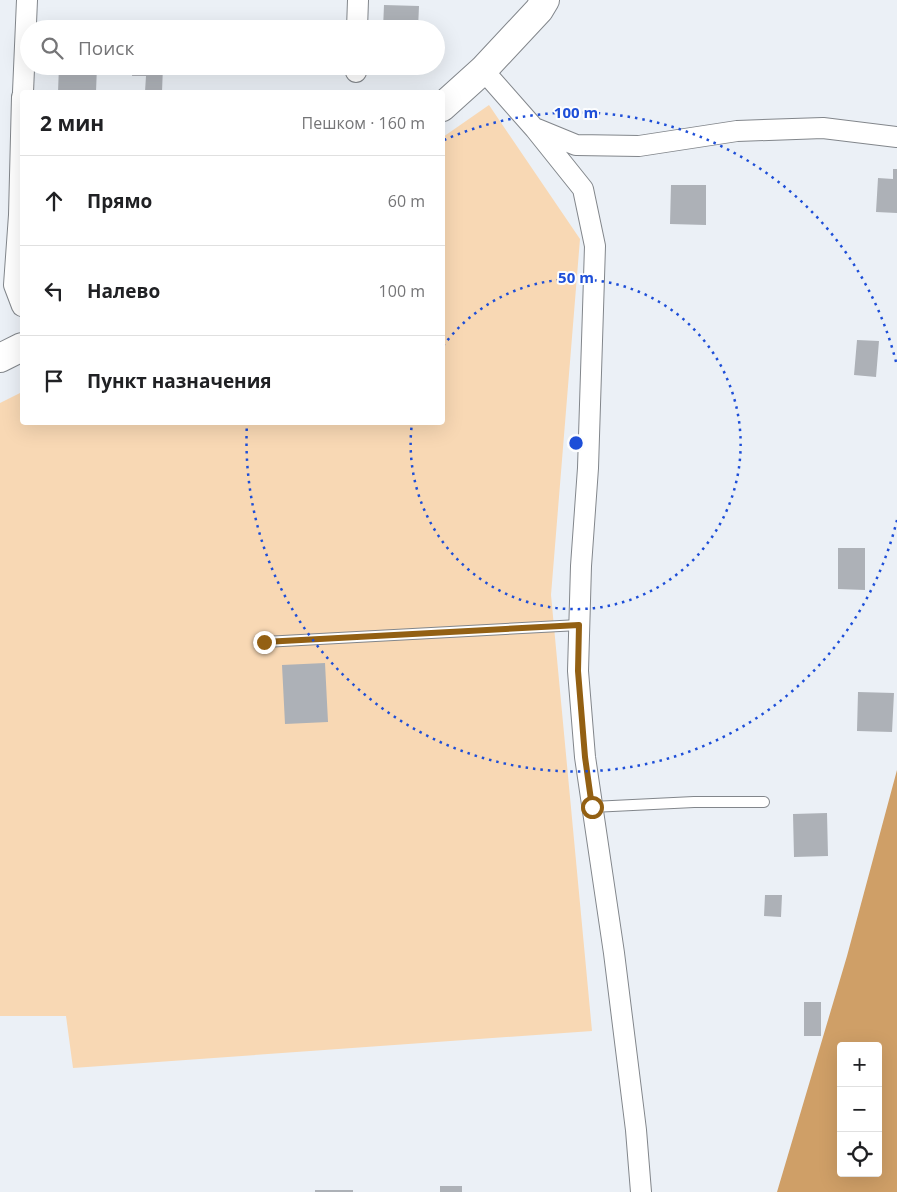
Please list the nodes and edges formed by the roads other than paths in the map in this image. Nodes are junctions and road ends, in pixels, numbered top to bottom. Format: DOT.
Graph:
graph roads {
  1 [pos="27,0"];
  2 [pos="358,0"];
  3 [pos="545,0"];
  4 [pos="26,20"];
  5 [pos="357,20"];
  6 [pos="483,70"];
  7 [pos="24,75"];
  8 [pos="23,90"];
  9 [pos="445,105"];
  10 [pos="535,129"];
  11 [pos="897,137"];
  12 [pos="20,176"];
  13 [pos="20,301"];
  14 [pos="20,348"];
  15 [pos="0,358"];
  16 [pos="579,625"];
  17 [pos="264,642"];
  18 [pos="764,802"];
  19 [pos="592,807"];
  20 [pos="641,1192"];
  1 -- 4 [label="street"];
  2 -- 5 [label="street"];
  3 -- 6 [label="main road"];
  6 -- 9 [label="main road"];
  6 -- 10 [label="street"];
  7 -- 8 [label="street"];
  10 -- 11 [label="street"];
  10 -- 16 [label="street"];
  12 -- 13 [label="street"];
  14 -- 15 [label="main road"];
  16 -- 17 [label="lane"];
  16 -- 19 [label="street"];
  18 -- 19 [label="lane"];
  19 -- 20 [label="street"];
}
